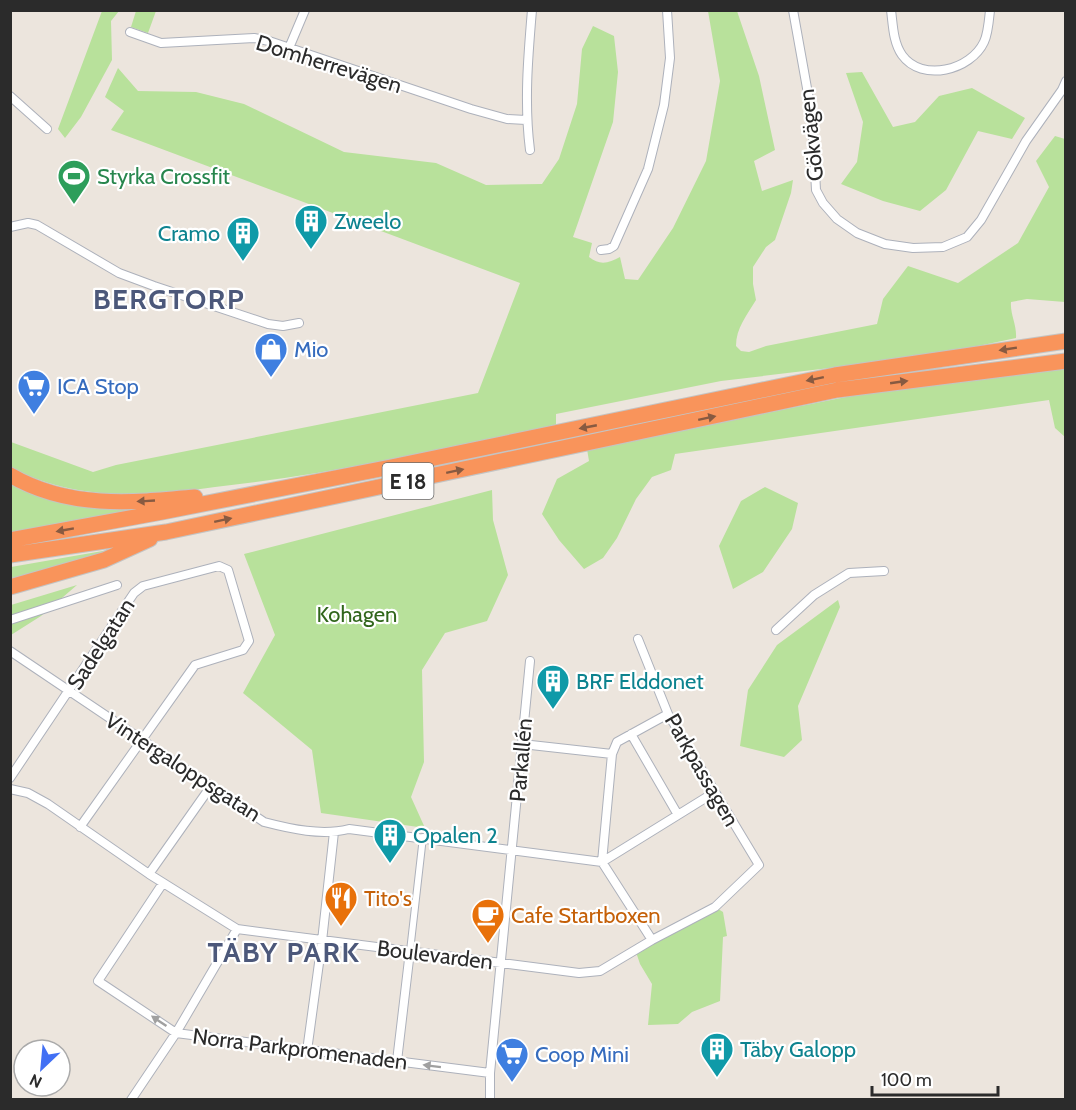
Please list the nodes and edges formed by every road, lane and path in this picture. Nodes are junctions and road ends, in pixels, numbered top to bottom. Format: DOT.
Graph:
graph roads {
  1 [pos="305,10"];
  2 [pos="531,10"];
  3 [pos="667,10"];
  4 [pos="793,10"];
  5 [pos="891,10"];
  6 [pos="990,10"];
  7 [pos="130,32"];
  8 [pos="290,48"];
  9 [pos="1065,81"];
  10 [pos="10,96"];
  11 [pos="526,120"];
  12 [pos="47,129"];
  13 [pos="530,150"];
  14 [pos="14,226"];
  15 [pos="601,250"];
  16 [pos="299,323"];
  17 [pos="1065,341"];
  18 [pos="1065,361"];
  19 [pos="391,467"];
  20 [pos="10,475"];
  21 [pos="166,532"];
  22 [pos="10,540"];
  23 [pos="10,555"];
  24 [pos="884,571"];
  25 [pos="117,585"];
  26 [pos="10,587"];
  27 [pos="10,621"];
  28 [pos="776,630"];
  29 [pos="638,639"];
  30 [pos="10,651"];
  31 [pos="530,661"];
  32 [pos="69,692"];
  33 [pos="668,714"];
  34 [pos="631,734"];
  35 [pos="141,740"];
  36 [pos="522,744"];
  37 [pos="612,754"];
  38 [pos="10,778"];
  39 [pos="211,786"];
  40 [pos="10,789"];
  41 [pos="715,792"];
  42 [pos="678,815"];
  43 [pos="80,827"];
  44 [pos="334,832"];
  45 [pos="423,837"];
  46 [pos="513,849"];
  47 [pos="602,862"];
  48 [pos="759,865"];
  49 [pos="148,874"];
  50 [pos="163,883"];
  51 [pos="237,929"];
  52 [pos="652,940"];
  53 [pos="322,941"];
  54 [pos="410,951"];
  55 [pos="502,963"];
  56 [pos="176,1033"];
  57 [pos="307,1051"];
  58 [pos="397,1062"];
  59 [pos="490,1073"];
  60 [pos="131,1100"];
  61 [pos="490,1100"];
  1 -- 8 [label="street"];
  2 -- 11 [label="street"];
  3 -- 15 [label="street"];
  4 -- 9 [label="street, Gökvägen"];
  5 -- 6 [label="street"];
  7 -- 8 [label="street, Domherrevägen"];
  8 -- 11 [label="street, Domherrevägen"];
  10 -- 12 [label="street"];
  11 -- 13 [label="street"];
  14 -- 16 [label="street"];
  17 -- 19 [label="highway, E 18, one-way"];
  21 -- 18 [label="highway, E 18, one-way"];
  19 -- 20 [label="highway, one-way"];
  19 -- 22 [label="highway, E 18, one-way"];
  21 -- 23 [label="highway, E 18"];
  21 -- 26 [label="highway"];
  24 -- 28 [label="street"];
  25 -- 27 [label="street"];
  29 -- 33 [label="street, Parkpassagen"];
  30 -- 32 [label="street, Vintergaloppsgatan"];
  31 -- 36 [label="street, Parkallén"];
  32 -- 35 [label="street, Vintergaloppsgatan"];
  32 -- 35 [label="street, Sadelgatan"];
  32 -- 38 [label="street, Sadelgatan"];
  33 -- 34 [label="street"];
  33 -- 41 [label="street, Parkpassagen"];
  34 -- 37 [label="street"];
  34 -- 42 [label="street"];
  35 -- 39 [label="street, Vintergaloppsgatan"];
  35 -- 43 [label="street"];
  36 -- 37 [label="street"];
  36 -- 46 [label="street, Parkallén"];
  37 -- 47 [label="street"];
  39 -- 44 [label="street, Vintergaloppsgatan"];
  39 -- 49 [label="street"];
  40 -- 43 [label="street, Boulevarden"];
  41 -- 42 [label="street"];
  41 -- 48 [label="street, Parkpassagen"];
  42 -- 47 [label="street"];
  43 -- 49 [label="street, Boulevarden"];
  44 -- 45 [label="street, Vintergaloppsgatan"];
  44 -- 53 [label="street"];
  45 -- 46 [label="street, Vintergaloppsgatan"];
  45 -- 54 [label="street"];
  46 -- 47 [label="street, Vintergaloppsgatan"];
  46 -- 55 [label="street, Parkallén"];
  47 -- 52 [label="street"];
  48 -- 52 [label="street, Boulevarden"];
  49 -- 50 [label="street, Boulevarden"];
  50 -- 51 [label="street, Boulevarden"];
  56 -- 50 [label="street, Norra Parkpromenaden, one-way"];
  51 -- 53 [label="street, Boulevarden"];
  51 -- 56 [label="street"];
  52 -- 55 [label="street, Boulevarden"];
  53 -- 54 [label="street, Boulevarden"];
  53 -- 57 [label="street"];
  54 -- 55 [label="street, Boulevarden"];
  54 -- 58 [label="street"];
  55 -- 59 [label="street, Parkallén"];
  56 -- 57 [label="street, Norra Parkpromenaden"];
  56 -- 60 [label="street"];
  57 -- 58 [label="street, Norra Parkpromenaden"];
  59 -- 58 [label="street, Norra Parkpromenaden, one-way"];
  59 -- 61 [label="street, Parkallén"];
}
